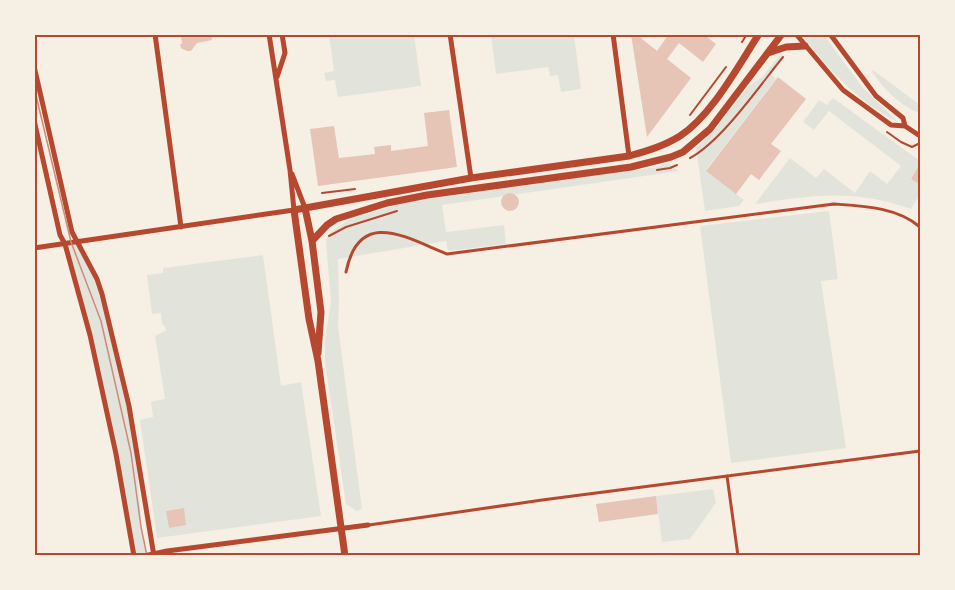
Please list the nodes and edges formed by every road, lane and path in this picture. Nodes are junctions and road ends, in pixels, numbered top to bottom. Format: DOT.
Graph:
graph roads {
  1 [pos="155,34"];
  2 [pos="269,34"];
  3 [pos="282,34"];
  4 [pos="450,34"];
  5 [pos="613,34"];
  6 [pos="747,34"];
  7 [pos="759,34"];
  8 [pos="782,34"];
  9 [pos="796,34"];
  10 [pos="830,34"];
  11 [pos="742,42"];
  12 [pos="805,46"];
  13 [pos="768,53"];
  14 [pos="34,66"];
  15 [pos="726,68"];
  16 [pos="276,78"];
  17 [pos="688,117"];
  18 [pos="34,120"];
  19 [pos="905,126"];
  20 [pos="921,136"];
  21 [pos="629,156"];
  22 [pos="290,170"];
  23 [pos="471,178"];
  24 [pos="305,208"];
  25 [pos="294,210"];
  26 [pos="181,227"];
  27 [pos="921,227"];
  28 [pos="77,241"];
  29 [pos="312,241"];
  30 [pos="65,244"];
  31 [pos="34,248"];
  32 [pos="346,272"];
  33 [pos="318,361"];
  34 [pos="921,451"];
  35 [pos="727,476"];
  36 [pos="368,525"];
  37 [pos="341,529"];
  38 [pos="154,554"];
  39 [pos="134,555"];
  40 [pos="144,555"];
  41 [pos="345,555"];
  42 [pos="738,555"];
  1 -- 26 [label="street"];
  2 -- 16 [label="street"];
  3 -- 16 [label="street"];
  4 -- 23 [label="street"];
  5 -- 21 [label="street"];
  6 -- 11 [label="path"];
  7 -- 21 [label="street"];
  8 -- 13 [label="street"];
  9 -- 12 [label="street"];
  10 -- 19 [label="street"];
  12 -- 13 [label="street"];
  12 -- 19 [label="street"];
  13 -- 29 [label="street"];
  14 -- 28 [label="street"];
  15 -- 17 [label="path"];
  16 -- 22 [label="street"];
  18 -- 30 [label="street"];
  19 -- 20 [label="street"];
  21 -- 23 [label="street"];
  22 -- 24 [label="street"];
  22 -- 25 [label="street"];
  23 -- 24 [label="street"];
  24 -- 25 [label="street"];
  24 -- 29 [label="street"];
  25 -- 26 [label="street"];
  25 -- 33 [label="street"];
  26 -- 28 [label="street"];
  27 -- 32 [label="lane"];
  28 -- 30 [label="street"];
  28 -- 38 [label="street"];
  29 -- 33 [label="street"];
  30 -- 31 [label="street"];
  30 -- 39 [label="street"];
  33 -- 37 [label="street"];
  34 -- 35 [label="lane"];
  35 -- 36 [label="lane"];
  35 -- 42 [label="lane"];
  36 -- 37 [label="street"];
  37 -- 38 [label="street"];
  37 -- 41 [label="street"];
  38 -- 40 [label="street"];
}
